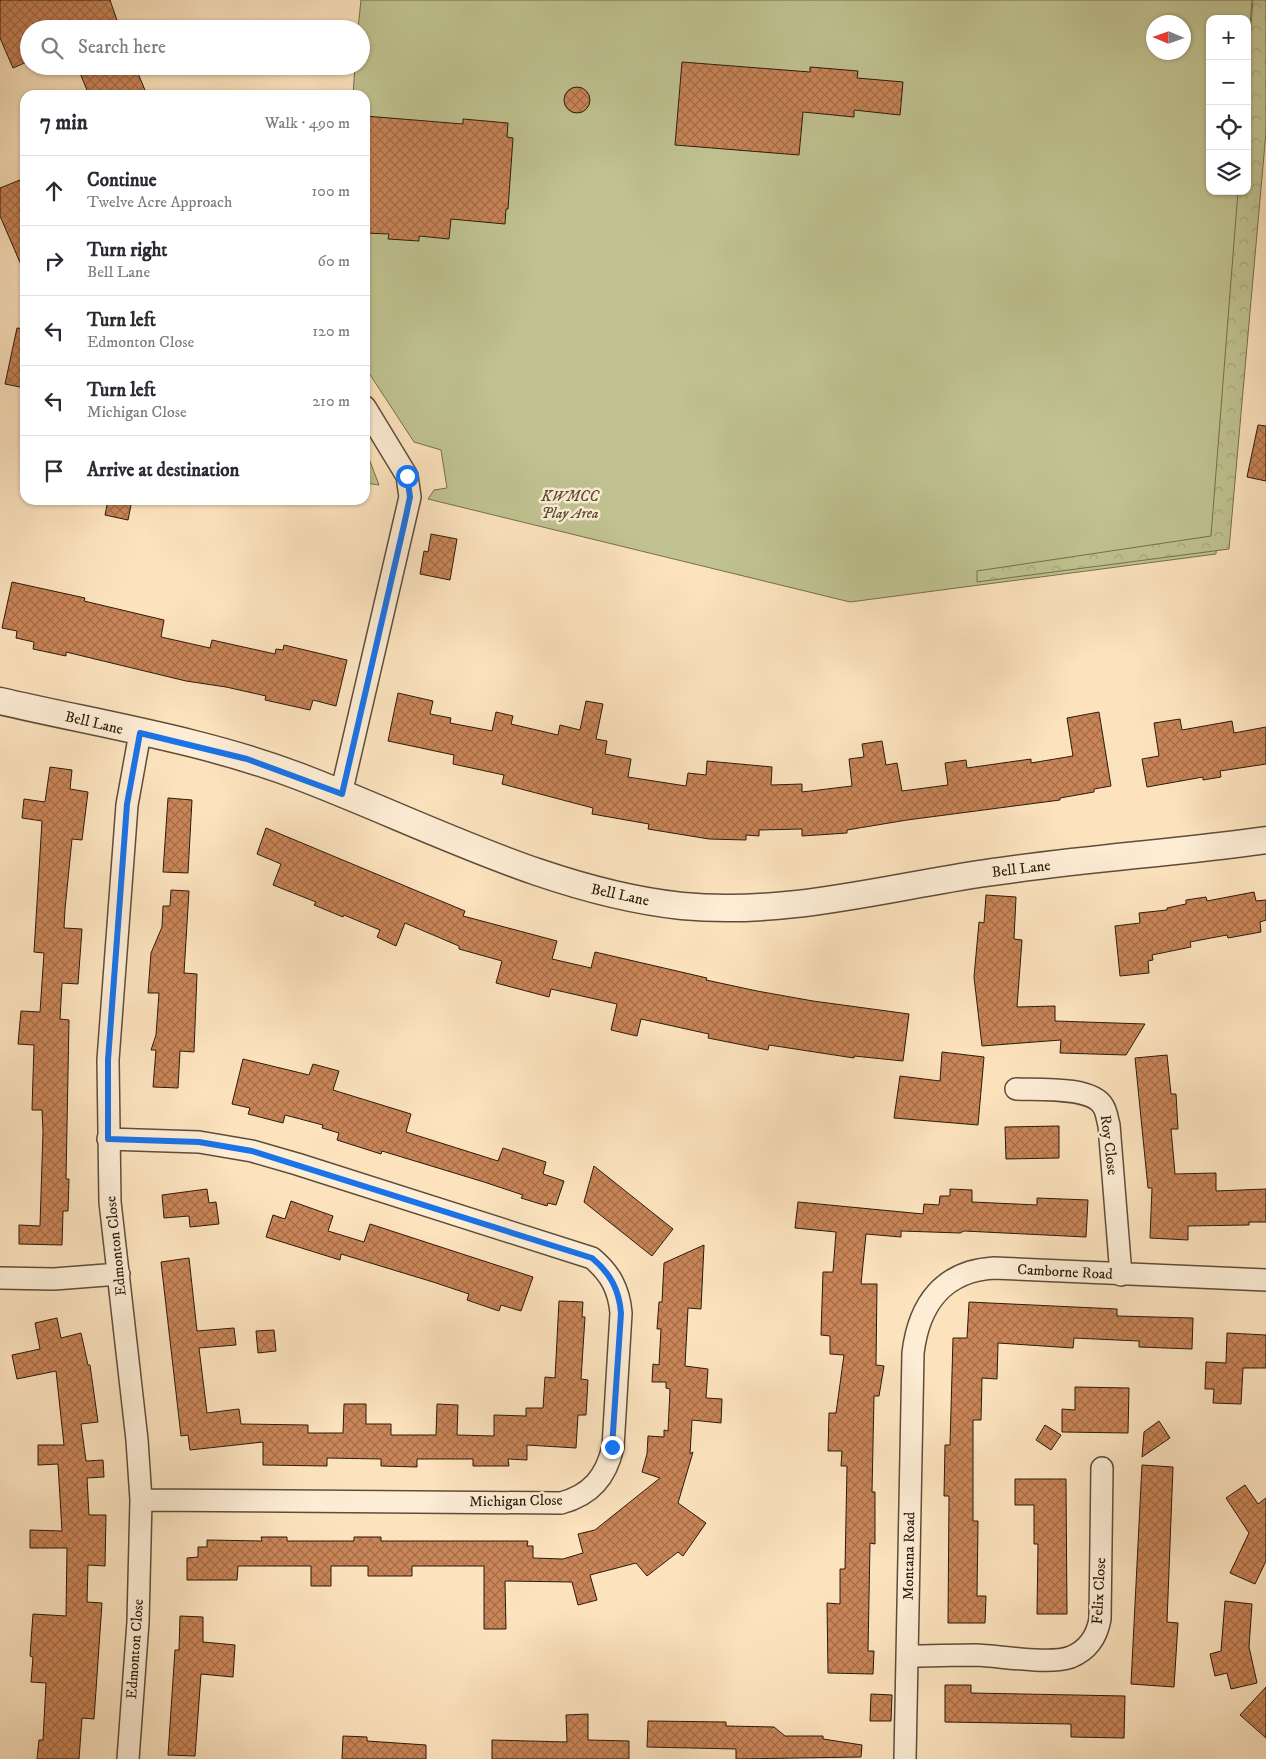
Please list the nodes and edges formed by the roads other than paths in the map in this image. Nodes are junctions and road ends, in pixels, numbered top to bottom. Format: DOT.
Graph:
graph roads {
  1 [pos="370,415"];
  2 [pos="0,701"];
  3 [pos="140,733"];
  4 [pos="342,794"];
  5 [pos="1266,840"];
  6 [pos="1016,1089"];
  7 [pos="108,1139"];
  8 [pos="118,1274"];
  9 [pos="1121,1275"];
  10 [pos="0,1278"];
  11 [pos="1266,1280"];
  12 [pos="914,1353"];
  13 [pos="1102,1468"];
  14 [pos="140,1500"];
  15 [pos="907,1656"];
  16 [pos="128,1759"];
  17 [pos="904,1759"];
  1 -- 4 [label="street"];
  2 -- 3 [label="street, Bell Lane"];
  3 -- 4 [label="street, Bell Lane"];
  3 -- 7 [label="street, Edmonton Close"];
  4 -- 5 [label="street, Bell Lane"];
  6 -- 9 [label="street, Roy Close"];
  7 -- 8 [label="street, Edmonton Close"];
  7 -- 14 [label="street, Michigan Close"];
  8 -- 10 [label="street"];
  8 -- 14 [label="street, Edmonton Close"];
  9 -- 11 [label="street, Camborne Road"];
  9 -- 12 [label="street, Camborne Road"];
  12 -- 15 [label="street, Montana Road"];
  13 -- 15 [label="street, Felix Close"];
  14 -- 16 [label="street, Edmonton Close"];
  15 -- 17 [label="street, Montana Road"];
}
